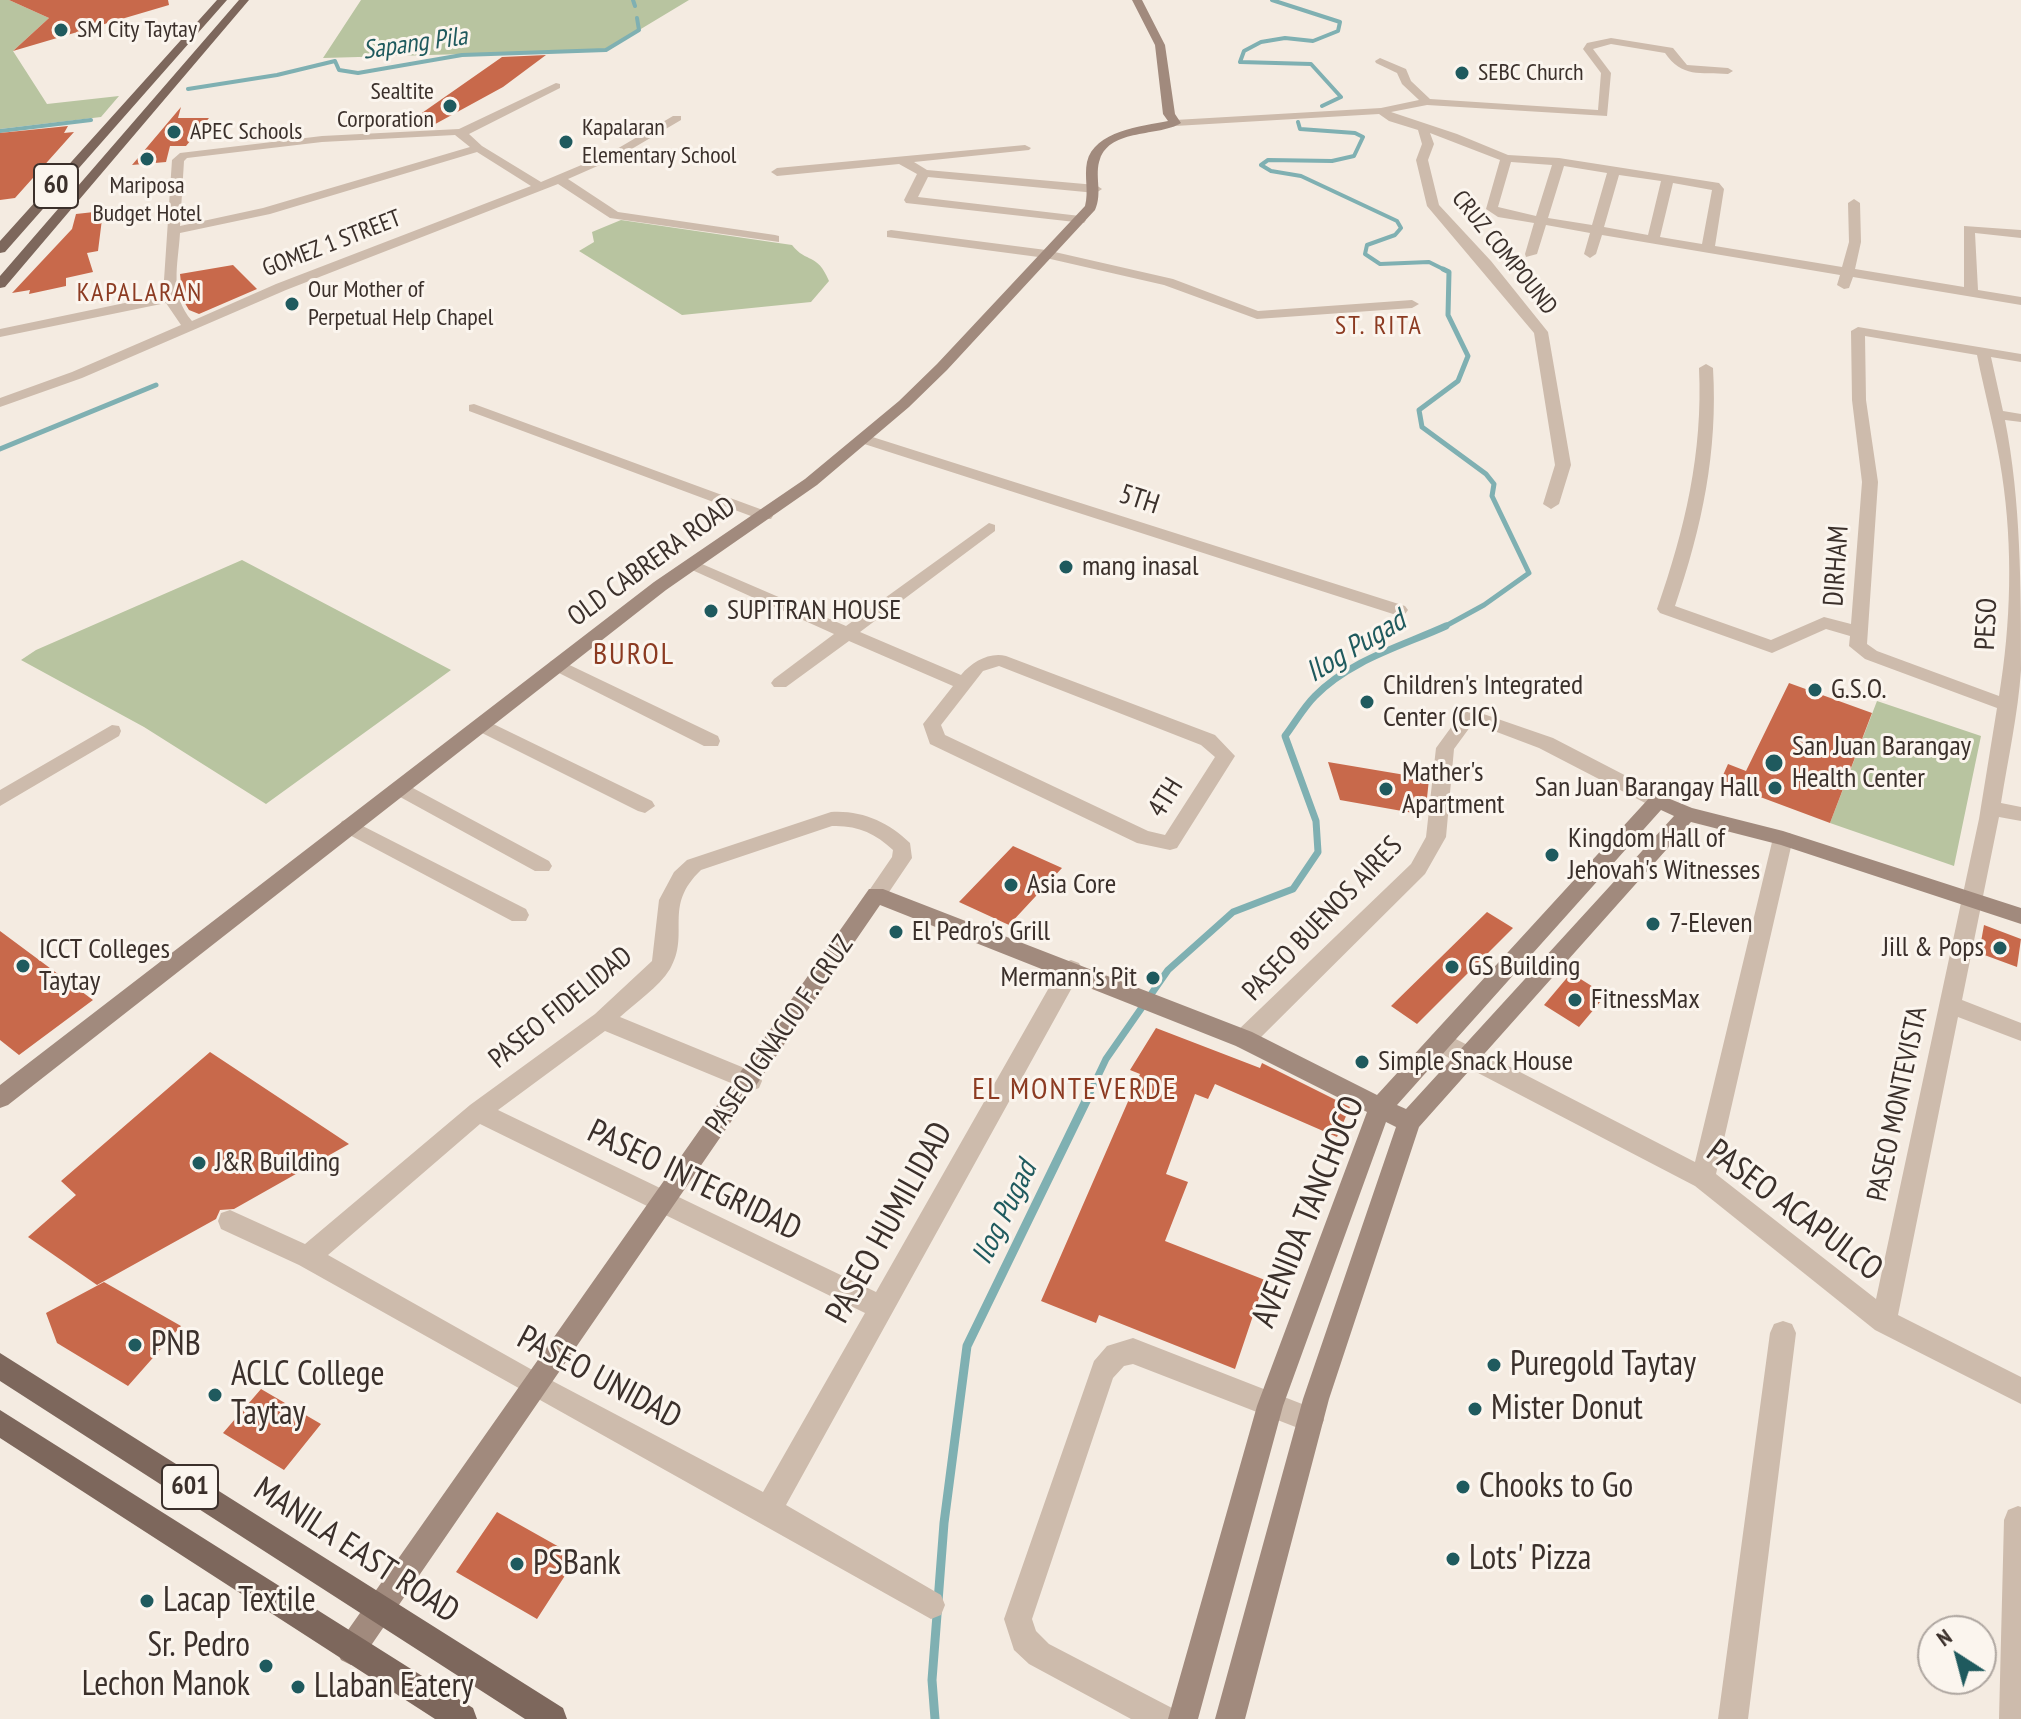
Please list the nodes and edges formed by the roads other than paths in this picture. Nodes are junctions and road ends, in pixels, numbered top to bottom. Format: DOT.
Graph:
graph roads {
  1 [pos="222,0"];
  2 [pos="244,0"];
  3 [pos="1137,0"];
  4 [pos="1380,61"];
  5 [pos="1728,71"];
  6 [pos="556,86"];
  7 [pos="1427,102"];
  8 [pos="1381,111"];
  9 [pos="677,118"];
  10 [pos="113,122"];
  11 [pos="140,122"];
  12 [pos="1175,123"];
  13 [pos="1422,125"];
  14 [pos="461,133"];
  15 [pos="478,148"];
  16 [pos="1025,148"];
  17 [pos="1506,158"];
  18 [pos="899,159"];
  19 [pos="1559,162"];
  20 [pos="1614,170"];
  21 [pos="777,172"];
  22 [pos="924,173"];
  23 [pos="559,179"];
  24 [pos="1668,179"];
  25 [pos="540,186"];
  26 [pos="1096,189"];
  27 [pos="1854,203"];
  28 [pos="1080,220"];
  29 [pos="1539,221"];
  30 [pos="174,231"];
  31 [pos="1596,231"];
  32 [pos="891,234"];
  33 [pos="2021,234"];
  34 [pos="775,239"];
  35 [pos="1653,240"];
  36 [pos="0,249"];
  37 [pos="1708,249"];
  38 [pos="1046,254"];
  39 [pos="1531,254"];
  40 [pos="1590,254"];
  41 [pos="1845,279"];
  42 [pos="0,284"];
  43 [pos="1971,291"];
  44 [pos="170,298"];
  45 [pos="2021,301"];
  46 [pos="1412,304"];
  47 [pos="189,326"];
  48 [pos="0,333"];
  49 [pos="1983,351"];
  50 [pos="2021,358"];
  51 [pos="1706,368"];
  52 [pos="0,403"];
  53 [pos="474,408"];
  54 [pos="1996,414"];
  55 [pos="2021,418"];
  56 [pos="863,439"];
  57 [pos="2016,477"];
  58 [pos="1551,504"];
  59 [pos="765,516"];
  60 [pos="989,528"];
  61 [pos="689,565"];
  62 [pos="1399,610"];
  63 [pos="1858,632"];
  64 [pos="845,634"];
  65 [pos="557,665"];
  66 [pos="780,683"];
  67 [pos="963,683"];
  68 [pos="2011,713"];
  69 [pos="481,724"];
  70 [pos="112,731"];
  71 [pos="711,741"];
  72 [pos="398,787"];
  73 [pos="0,799"];
  74 [pos="1658,801"];
  75 [pos="645,806"];
  76 [pos="1991,808"];
  77 [pos="1687,814"];
  78 [pos="2021,814"];
  79 [pos="349,826"];
  80 [pos="1783,838"];
  81 [pos="542,866"];
  82 [pos="876,895"];
  83 [pos="1971,900"];
  84 [pos="519,915"];
  85 [pos="2021,916"];
  86 [pos="1071,969"];
  87 [pos="1950,1005"];
  88 [pos="603,1020"];
  89 [pos="2021,1032"];
  90 [pos="1244,1039"];
  91 [pos="1440,1042"];
  92 [pos="1468,1057"];
  93 [pos="751,1081"];
  94 [pos="0,1098"];
  95 [pos="1380,1108"];
  96 [pos="478,1112"];
  97 [pos="1409,1122"];
  98 [pos="1703,1178"];
  99 [pos="661,1204"];
  100 [pos="230,1221"];
  101 [pos="308,1257"];
  102 [pos="882,1308"];
  103 [pos="1884,1321"];
  104 [pos="1783,1333"];
  105 [pos="0,1366"];
  106 [pos="534,1385"];
  107 [pos="2021,1391"];
  108 [pos="1270,1406"];
  109 [pos="1311,1420"];
  110 [pos="0,1423"];
  111 [pos="768,1510"];
  112 [pos="2018,1520"];
  113 [pos="931,1605"];
  114 [pos="379,1610"];
  115 [pos="351,1650"];
  116 [pos="462,1719"];
  117 [pos="552,1719"];
  118 [pos="1161,1719"];
  119 [pos="1183,1719"];
  120 [pos="1230,1719"];
  121 [pos="1733,1719"];
  122 [pos="2014,1719"];
  1 -- 10 [label="main road, 60"];
  2 -- 11 [label="main road, 60"];
  3 -- 12 [label="street"];
  4 -- 7 [label="street"];
  5 -- 7 [label="street"];
  6 -- 14 [label="street"];
  7 -- 8 [label="street"];
  8 -- 12 [label="street"];
  8 -- 13 [label="street"];
  9 -- 23 [label="street, GOMEZ 1 STREET"];
  10 -- 11 [label="main road"];
  10 -- 36 [label="main road, 60"];
  11 -- 42 [label="main road, 60"];
  12 -- 26 [label="street, OLD CABRERA ROAD"];
  13 -- 17 [label="street"];
  13 -- 58 [label="street, CRUZ COMPOUND"];
  14 -- 15 [label="street"];
  14 -- 30 [label="street"];
  15 -- 25 [label="street"];
  15 -- 30 [label="street"];
  16 -- 18 [label="street"];
  17 -- 19 [label="street"];
  17 -- 29 [label="street"];
  18 -- 21 [label="street"];
  18 -- 22 [label="street"];
  19 -- 20 [label="street"];
  19 -- 29 [label="street"];
  20 -- 24 [label="street"];
  20 -- 31 [label="street"];
  22 -- 26 [label="street"];
  22 -- 28 [label="street"];
  23 -- 25 [label="street, GOMEZ 1 STREET"];
  23 -- 34 [label="street"];
  24 -- 35 [label="street"];
  24 -- 37 [label="street"];
  25 -- 47 [label="street, GOMEZ 1 STREET"];
  26 -- 28 [label="street, OLD CABRERA ROAD"];
  27 -- 41 [label="street"];
  28 -- 38 [label="street, OLD CABRERA ROAD"];
  29 -- 31 [label="street"];
  29 -- 39 [label="street"];
  30 -- 44 [label="street"];
  31 -- 35 [label="street"];
  31 -- 40 [label="street"];
  32 -- 38 [label="street"];
  33 -- 43 [label="street"];
  35 -- 37 [label="street"];
  37 -- 41 [label="street"];
  38 -- 46 [label="street"];
  38 -- 56 [label="street, OLD CABRERA ROAD"];
  41 -- 43 [label="street"];
  43 -- 45 [label="street"];
  44 -- 47 [label="street"];
  44 -- 48 [label="street"];
  47 -- 52 [label="street, GOMEZ 1 STREET"];
  49 -- 50 [label="street"];
  49 -- 54 [label="street, PESO"];
  49 -- 63 [label="street, DIRHAM"];
  51 -- 63 [label="street"];
  53 -- 59 [label="street"];
  54 -- 55 [label="street"];
  54 -- 57 [label="street, PESO"];
  56 -- 59 [label="street, OLD CABRERA ROAD"];
  56 -- 62 [label="street, 5TH"];
  57 -- 68 [label="street, PESO"];
  59 -- 61 [label="street, OLD CABRERA ROAD"];
  60 -- 64 [label="street"];
  61 -- 64 [label="street"];
  61 -- 65 [label="street, OLD CABRERA ROAD"];
  63 -- 68 [label="street, DIRHAM"];
  64 -- 66 [label="street"];
  64 -- 67 [label="street"];
  65 -- 69 [label="street, OLD CABRERA ROAD"];
  65 -- 71 [label="street"];
  67 -- 67 [label="street, 4TH"];
  68 -- 76 [label="street, PESO"];
  69 -- 72 [label="street, OLD CABRERA ROAD"];
  69 -- 75 [label="street"];
  70 -- 73 [label="street"];
  72 -- 79 [label="street, OLD CABRERA ROAD"];
  72 -- 81 [label="street"];
  74 -- 77 [label="street"];
  74 -- 90 [label="street, PASEO BUENOS AIRES"];
  74 -- 91 [label="street, AVENIDA TANCHOCO"];
  76 -- 78 [label="street"];
  76 -- 83 [label="street, PESO"];
  77 -- 80 [label="street"];
  77 -- 92 [label="street, AVENIDA TANCHOCO"];
  79 -- 84 [label="street"];
  79 -- 94 [label="street, OLD CABRERA ROAD"];
  80 -- 83 [label="street"];
  80 -- 98 [label="street"];
  82 -- 86 [label="street"];
  82 -- 88 [label="street, PASEO FIDELIDAD"];
  82 -- 93 [label="street, PASEO IGNACIO F. CRUZ"];
  83 -- 85 [label="street"];
  83 -- 87 [label="street, PASEO MONTEVISTA"];
  86 -- 90 [label="street"];
  86 -- 102 [label="street, PASEO HUMILIDAD"];
  87 -- 89 [label="street"];
  87 -- 103 [label="street, PASEO MONTEVISTA"];
  88 -- 93 [label="street"];
  88 -- 96 [label="street, PASEO FIDELIDAD"];
  90 -- 95 [label="street"];
  91 -- 92 [label="street, PASEO ACAPULCO"];
  91 -- 95 [label="street, AVENIDA TANCHOCO"];
  92 -- 97 [label="street, AVENIDA TANCHOCO"];
  92 -- 98 [label="street, PASEO ACAPULCO"];
  93 -- 99 [label="street, PASEO IGNACIO F. CRUZ"];
  95 -- 97 [label="street"];
  95 -- 108 [label="street, AVENIDA TANCHOCO"];
  96 -- 99 [label="street, PASEO INTEGRIDAD"];
  96 -- 101 [label="street, PASEO FIDELIDAD"];
  97 -- 109 [label="street, AVENIDA TANCHOCO"];
  98 -- 103 [label="street, PASEO ACAPULCO"];
  99 -- 102 [label="street, PASEO INTEGRIDAD"];
  99 -- 106 [label="street, PASEO IGNACIO F. CRUZ"];
  100 -- 101 [label="street, PASEO UNIDAD"];
  101 -- 106 [label="street, PASEO UNIDAD"];
  102 -- 111 [label="street, PASEO HUMILIDAD"];
  103 -- 107 [label="street, PASEO ACAPULCO"];
  104 -- 121 [label="street"];
  105 -- 114 [label="main road, MANILA EAST ROAD / 601"];
  106 -- 111 [label="street, PASEO UNIDAD"];
  106 -- 114 [label="street, PASEO IGNACIO F. CRUZ"];
  108 -- 109 [label="street"];
  108 -- 118 [label="street"];
  108 -- 119 [label="street, AVENIDA TANCHOCO"];
  109 -- 120 [label="street, AVENIDA TANCHOCO"];
  110 -- 115 [label="main road, 601"];
  111 -- 113 [label="street, PASEO UNIDAD"];
  112 -- 122 [label="street"];
  114 -- 115 [label="street, PASEO IGNACIO F. CRUZ"];
  114 -- 117 [label="main road, MANILA EAST ROAD / 601"];
  115 -- 116 [label="main road, 601"];
}
